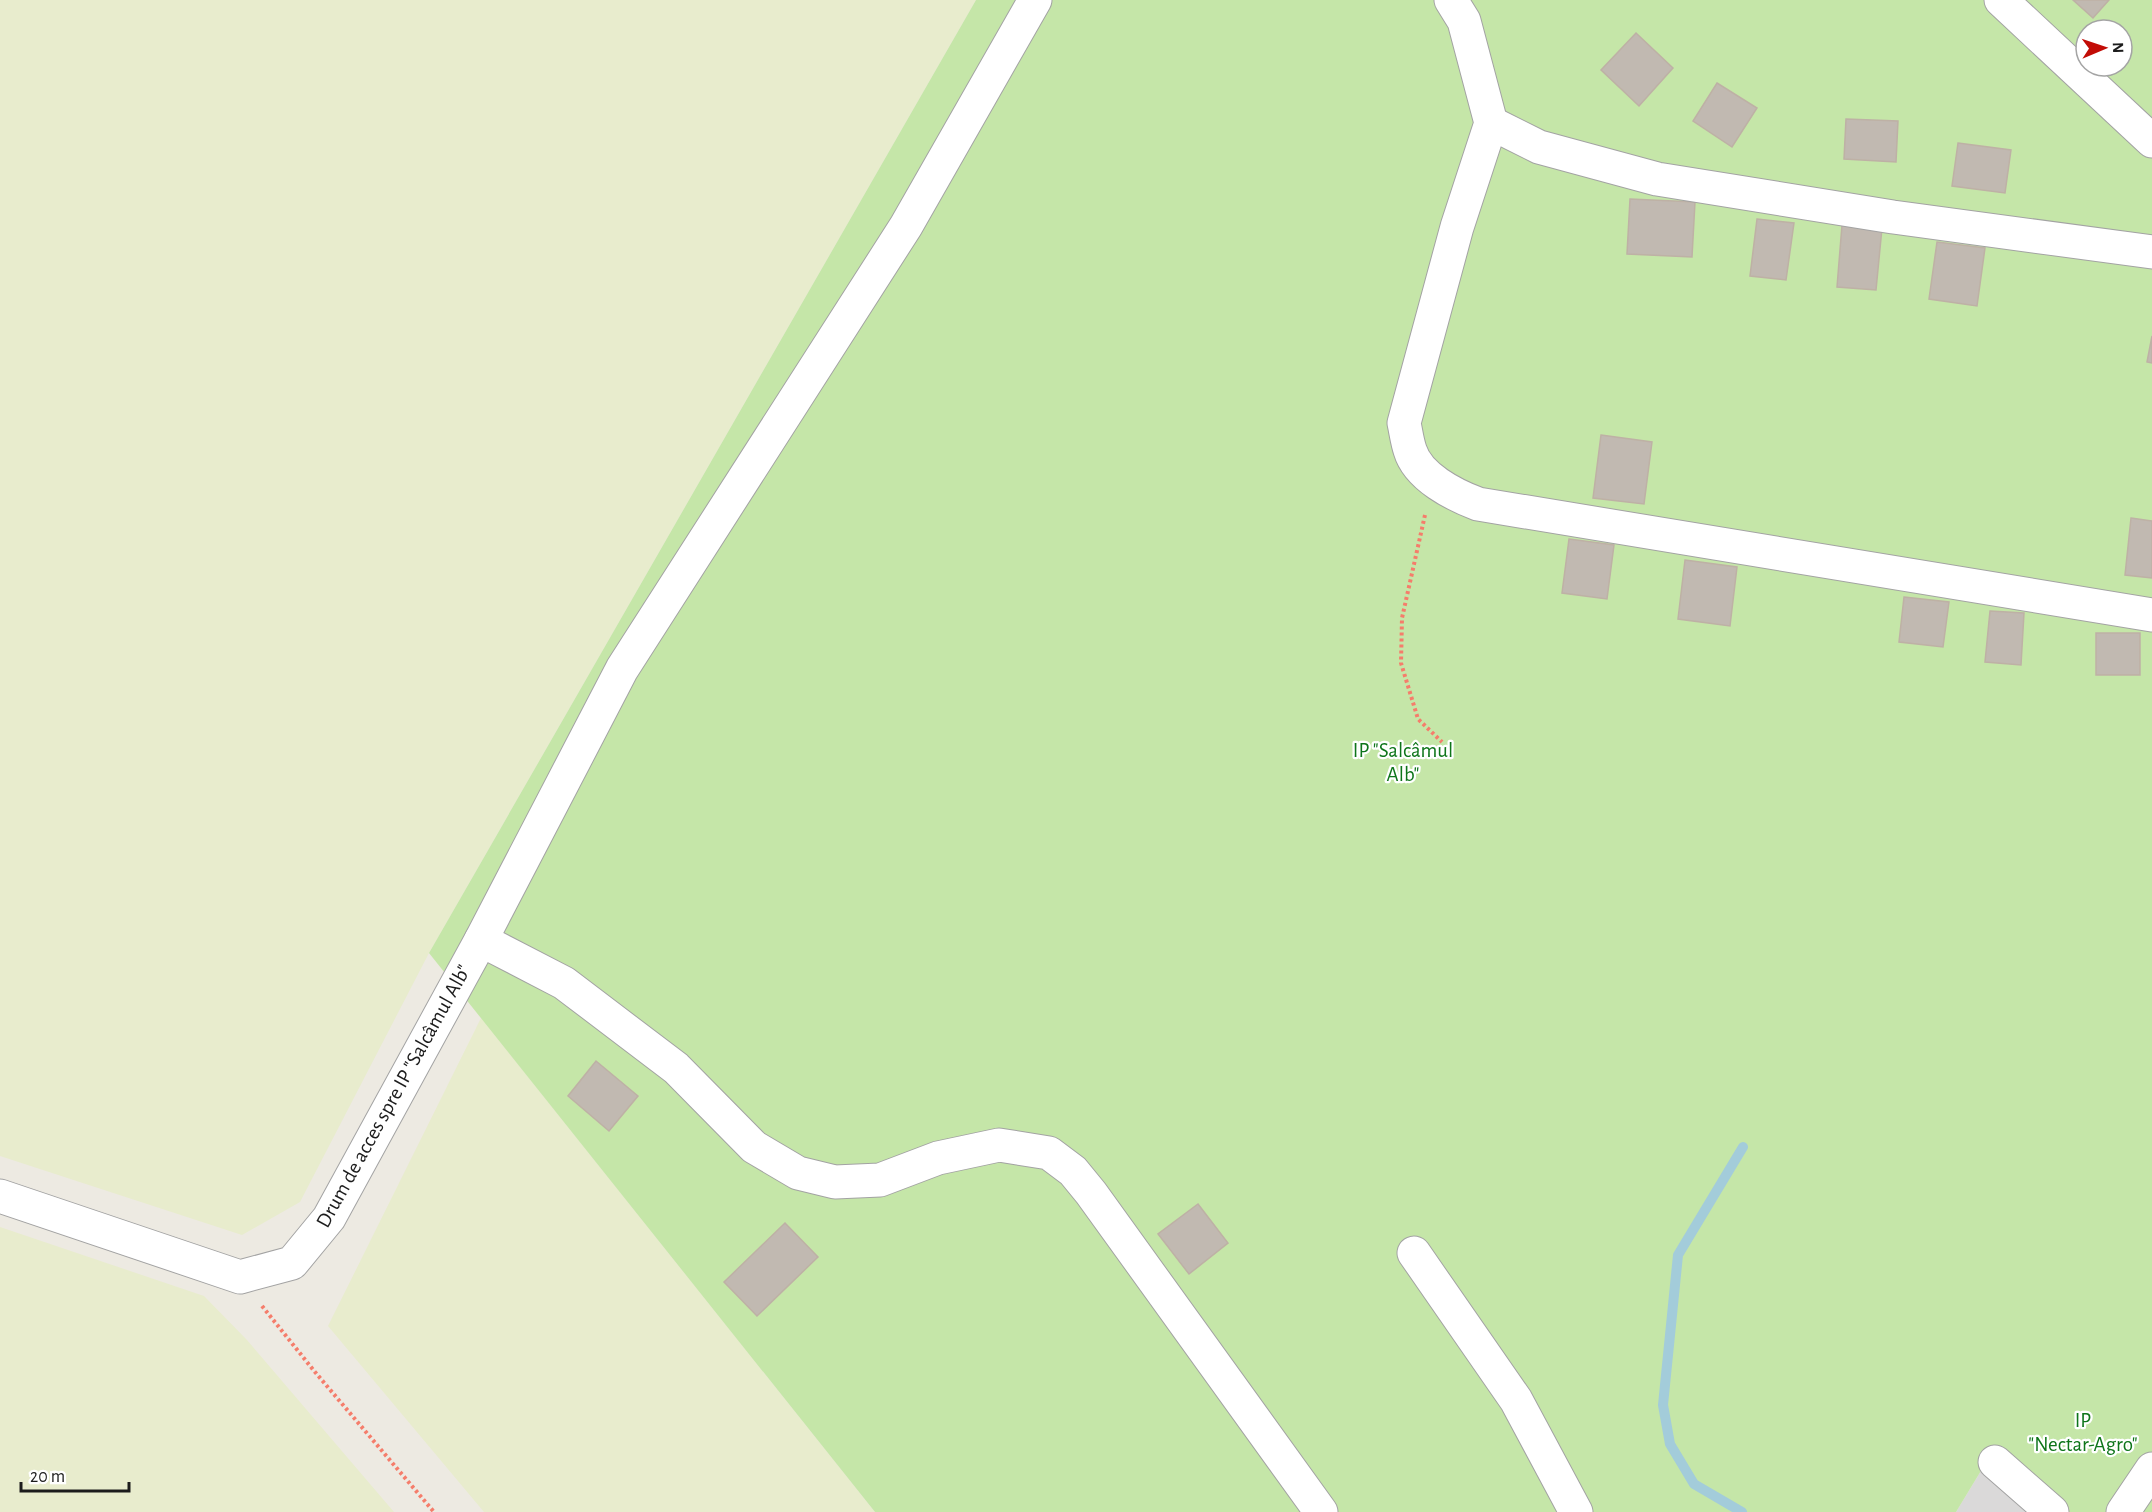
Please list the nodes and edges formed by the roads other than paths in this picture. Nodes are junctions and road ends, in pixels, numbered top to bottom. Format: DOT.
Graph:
graph roads {
  1 [pos="1035,0"];
  2 [pos="1451,0"];
  3 [pos="2001,0"];
  4 [pos="1491,123"];
  5 [pos="2152,141"];
  6 [pos="2152,252"];
  7 [pos="2152,615"];
  8 [pos="481,940"];
  9 [pos="0,1196"];
  10 [pos="1414,1253"];
  11 [pos="1995,1462"];
  12 [pos="2152,1468"];
  13 [pos="1321,1512"];
  14 [pos="1576,1512"];
  15 [pos="2052,1512"];
  16 [pos="2123,1512"];
  1 -- 8 [label="street, Drum de acces spre IP \"Salcâmul Alb\""];
  2 -- 4 [label="street"];
  3 -- 5 [label="street"];
  4 -- 6 [label="street"];
  4 -- 7 [label="street"];
  8 -- 9 [label="street, Drum de acces spre IP \"Salcâmul Alb\""];
  8 -- 13 [label="street"];
  10 -- 14 [label="street"];
  11 -- 15 [label="street"];
  12 -- 16 [label="street"];
}
